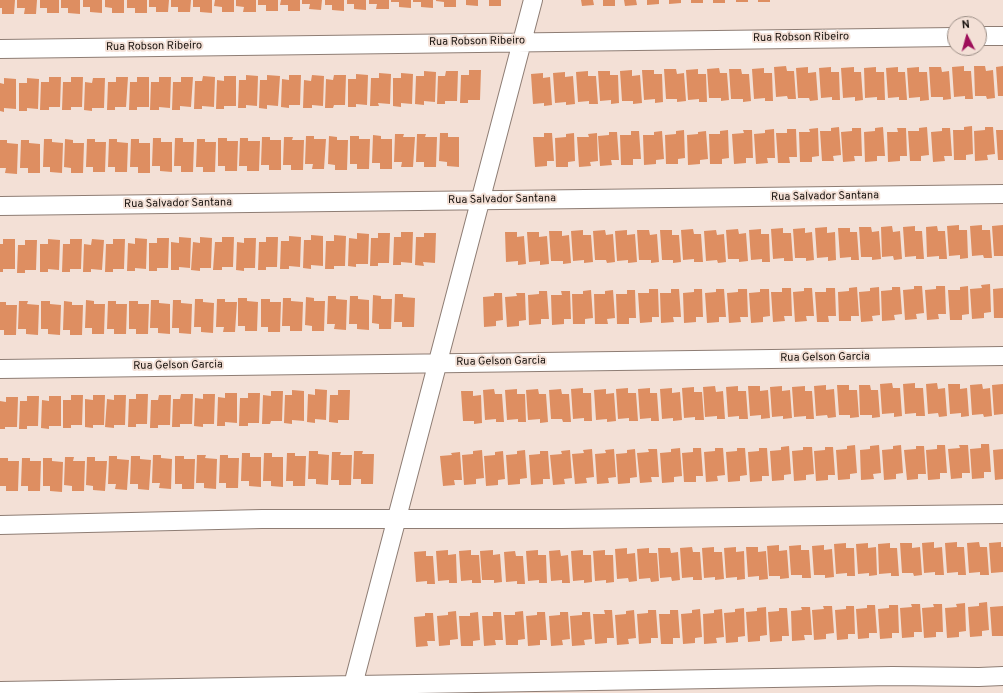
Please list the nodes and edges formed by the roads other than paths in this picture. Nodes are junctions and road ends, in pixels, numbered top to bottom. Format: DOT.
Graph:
graph roads {
  1 [pos="533,0"];
  2 [pos="987,36"];
  3 [pos="1003,36"];
  4 [pos="947,37"];
  5 [pos="522,42"];
  6 [pos="0,49"];
  7 [pos="1003,194"];
  8 [pos="480,201"];
  9 [pos="0,206"];
  10 [pos="1003,356"];
  11 [pos="438,363"];
  12 [pos="0,369"];
  13 [pos="1003,514"];
  14 [pos="396,520"];
  15 [pos="0,525"];
  16 [pos="1003,676"];
  17 [pos="353,686"];
  18 [pos="0,691"];
  1 -- 5 [label="street"];
  2 -- 3 [label="street"];
  4 -- 5 [label="street, Rua Robson Ribeiro"];
  5 -- 6 [label="street, Rua Robson Ribeiro"];
  5 -- 8 [label="street"];
  7 -- 8 [label="street, Rua Salvador Santana"];
  8 -- 9 [label="street, Rua Salvador Santana"];
  8 -- 11 [label="street"];
  10 -- 11 [label="street, Rua Gelson Garcia"];
  11 -- 12 [label="street, Rua Gelson Garcia"];
  11 -- 14 [label="street"];
  13 -- 14 [label="street"];
  14 -- 15 [label="street"];
  14 -- 17 [label="street"];
  16 -- 17 [label="street"];
  17 -- 18 [label="street"];
}
